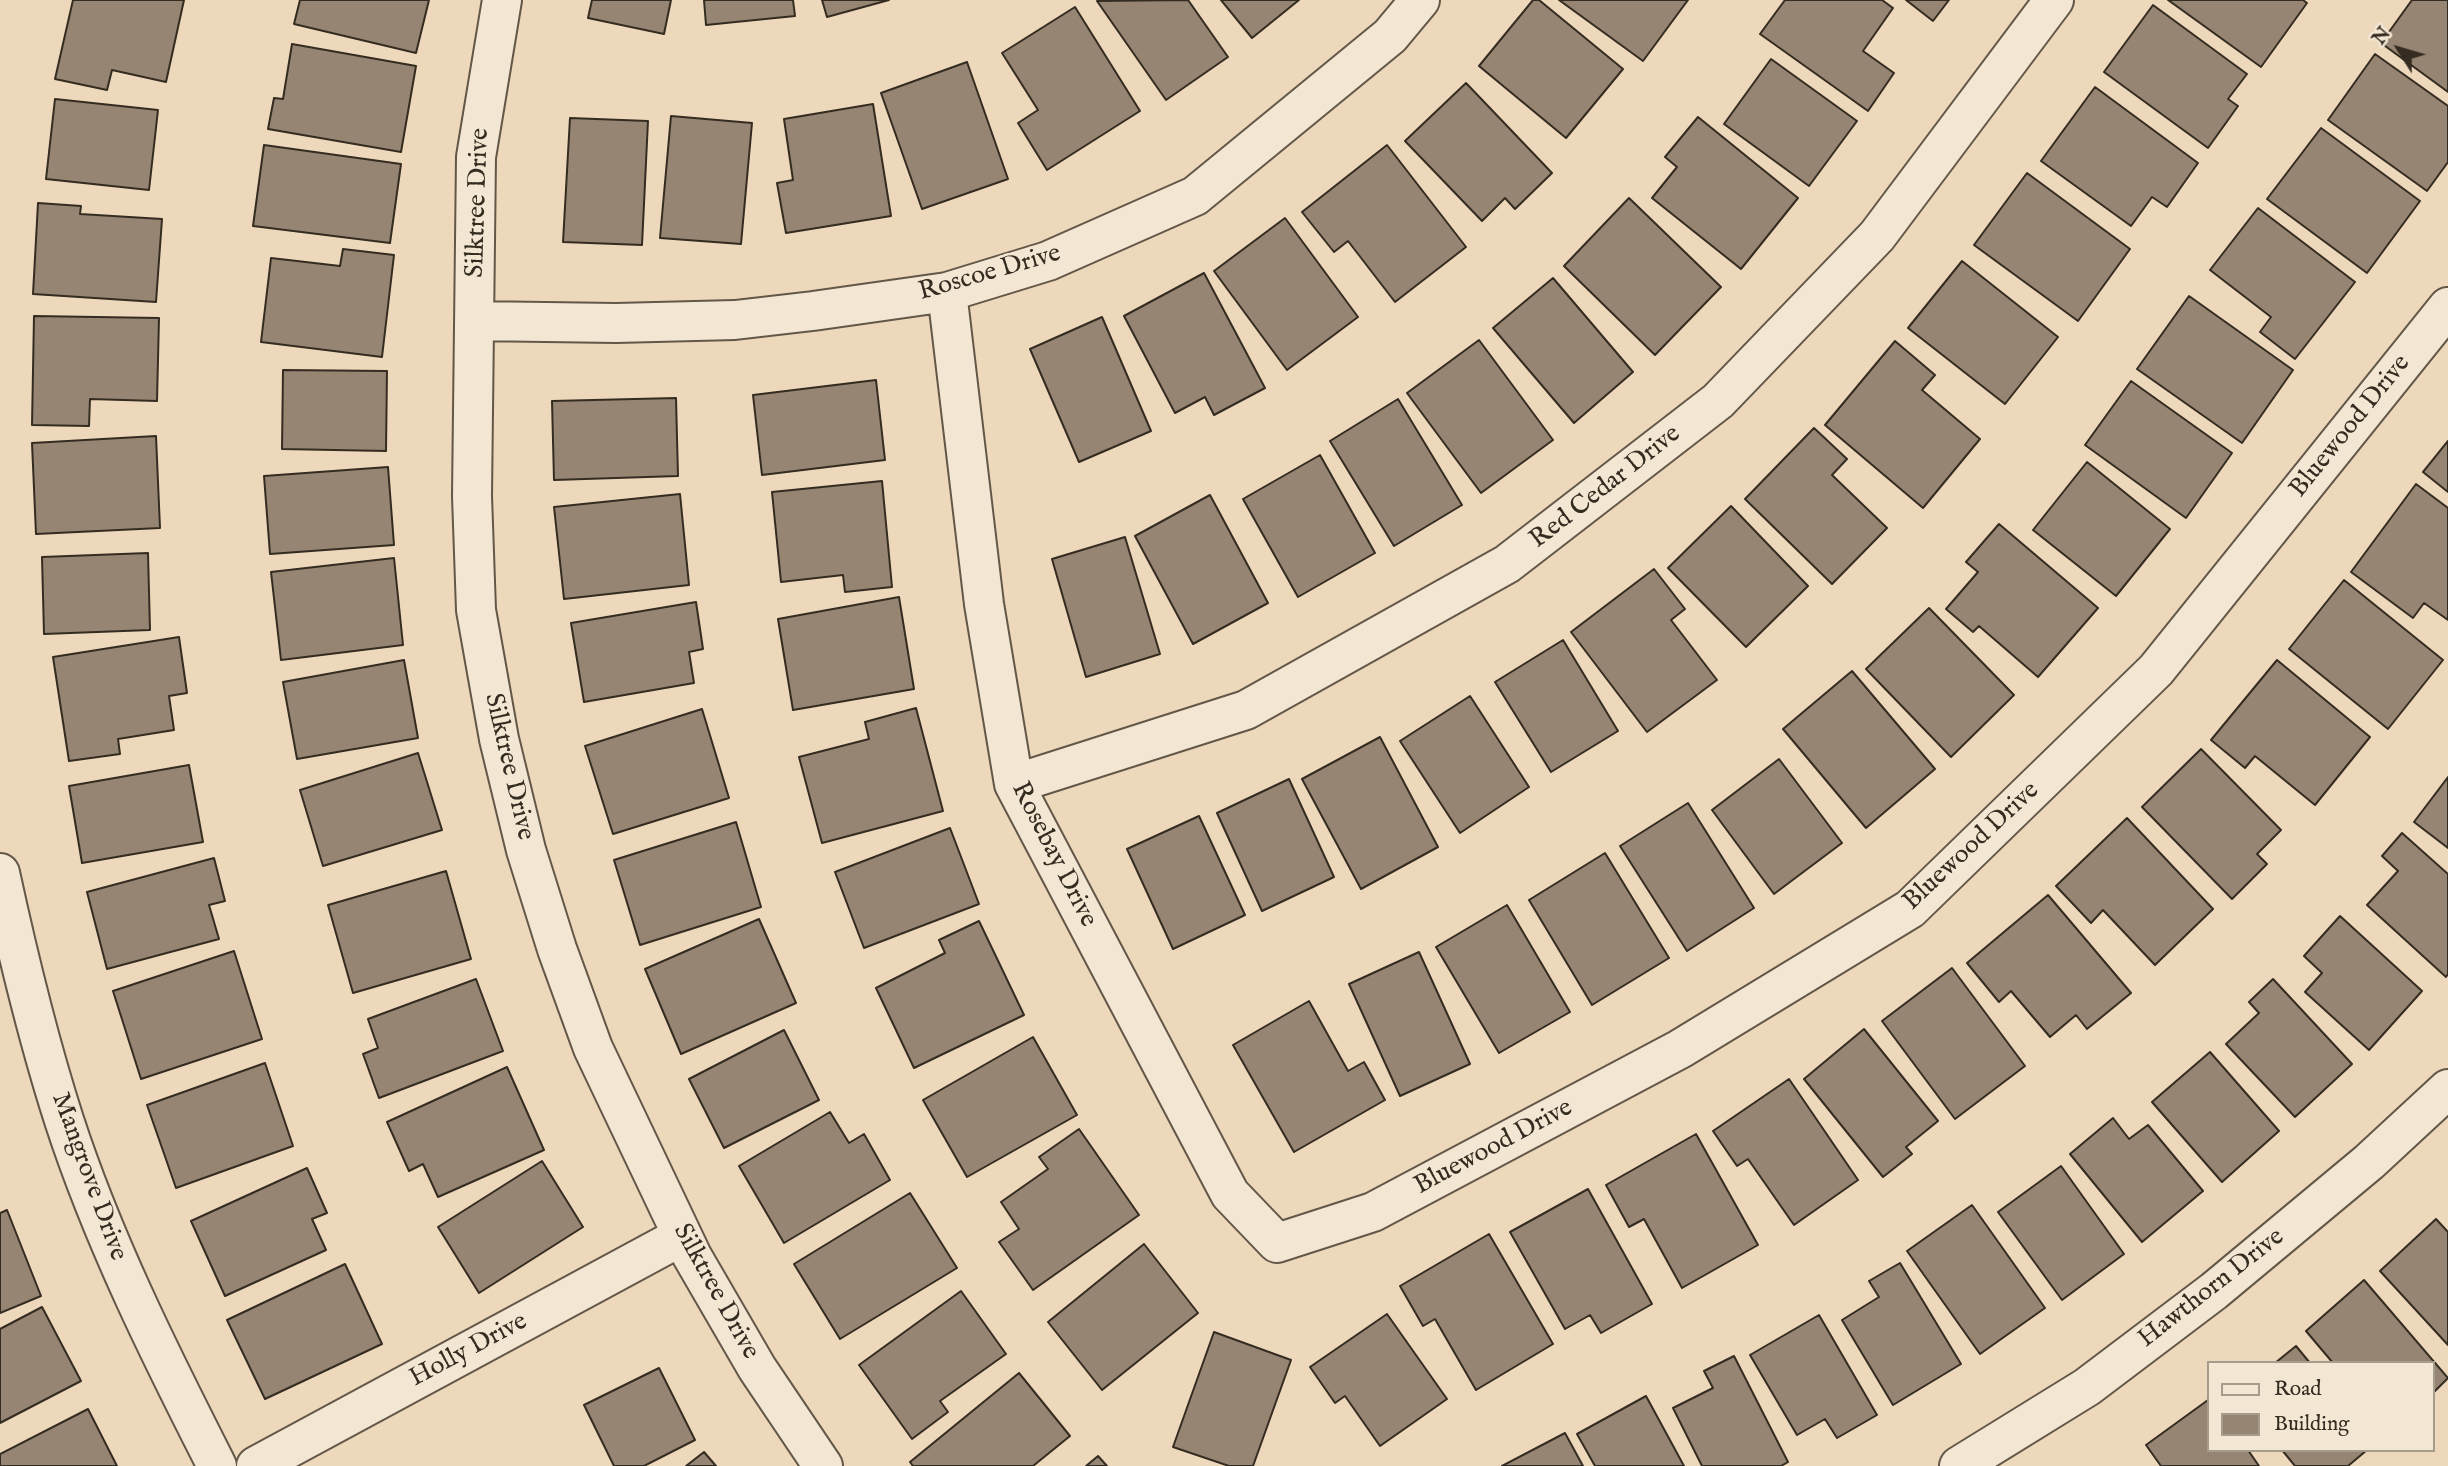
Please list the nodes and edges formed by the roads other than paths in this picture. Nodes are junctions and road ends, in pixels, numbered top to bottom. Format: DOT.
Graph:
graph roads {
  1 [pos="502,0"];
  2 [pos="1420,0"];
  3 [pos="2054,0"];
  4 [pos="947,292"];
  5 [pos="2448,307"];
  6 [pos="475,321"];
  7 [pos="1014,783"];
  8 [pos="0,873"];
  9 [pos="2448,1089"];
  10 [pos="682,1237"];
  11 [pos="1277,1243"];
  12 [pos="217,1466"];
  13 [pos="256,1466"];
  14 [pos="822,1466"];
  15 [pos="1959,1466"];
  1 -- 6 [label="street, Silktree Drive"];
  2 -- 4 [label="street, Roscoe Drive"];
  3 -- 7 [label="street, Red Cedar Drive"];
  4 -- 6 [label="street, Roscoe Drive"];
  4 -- 7 [label="street, Rosebay Drive"];
  5 -- 11 [label="street, Bluewood Drive"];
  6 -- 10 [label="street, Silktree Drive"];
  7 -- 11 [label="street, Rosebay Drive"];
  8 -- 12 [label="street, Mangrove Drive"];
  9 -- 15 [label="street, Hawthorn Drive"];
  10 -- 13 [label="street, Holly Drive"];
  10 -- 14 [label="street, Silktree Drive"];
}
